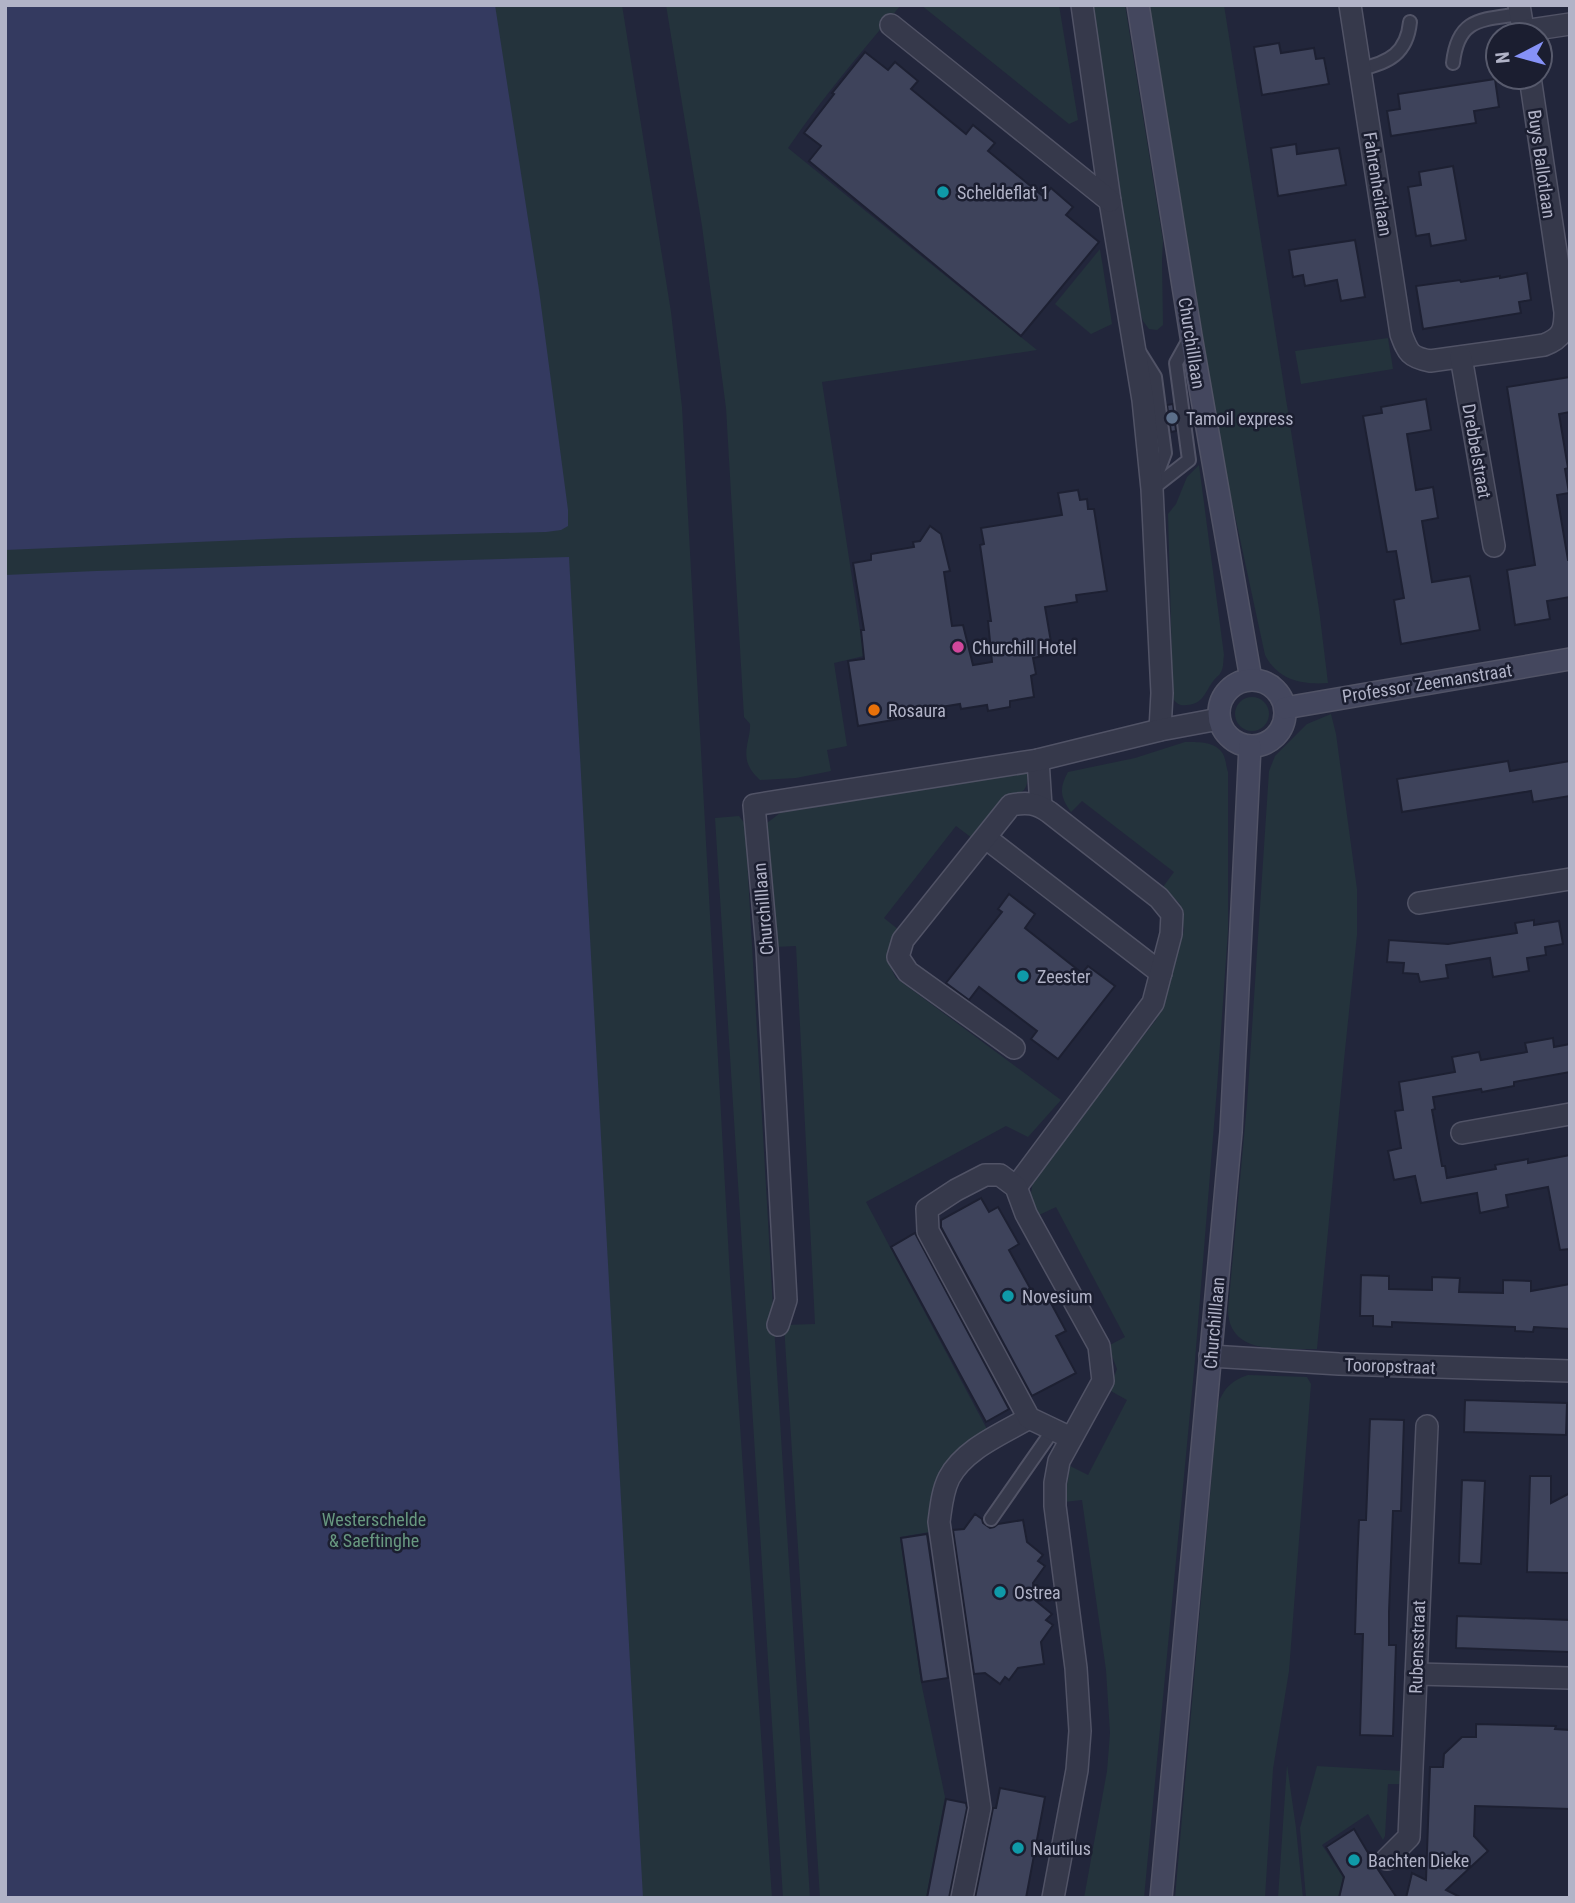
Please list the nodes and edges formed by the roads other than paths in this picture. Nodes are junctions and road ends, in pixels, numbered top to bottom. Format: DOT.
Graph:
graph roads {
  1 [pos="1082,5"];
  2 [pos="1138,5"];
  3 [pos="1350,5"];
  4 [pos="1521,21"];
  5 [pos="1410,22"];
  6 [pos="891,25"];
  7 [pos="1453,63"];
  8 [pos="1360,69"];
  9 [pos="1533,91"];
  10 [pos="1110,201"];
  11 [pos="1563,253"];
  12 [pos="1191,335"];
  13 [pos="1461,357"];
  14 [pos="1152,489"];
  15 [pos="1494,546"];
  16 [pos="1570,659"];
  17 [pos="1251,679"];
  18 [pos="1285,708"];
  19 [pos="1219,719"];
  20 [pos="1160,730"];
  21 [pos="1250,746"];
  22 [pos="1038,760"];
  23 [pos="1041,806"];
  24 [pos="986,838"];
  25 [pos="1570,879"];
  26 [pos="1419,903"];
  27 [pos="1161,973"];
  28 [pos="1014,1048"];
  29 [pos="1570,1114"];
  30 [pos="1462,1133"];
  31 [pos="1016,1187"];
  32 [pos="778,1325"];
  33 [pos="1210,1356"];
  34 [pos="1570,1371"];
  35 [pos="1029,1418"];
  36 [pos="1427,1426"];
  37 [pos="1062,1434"];
  38 [pos="991,1519"];
  39 [pos="1416,1674"];
  40 [pos="1570,1678"];
  41 [pos="1387,1858"];
  42 [pos="962,1898"];
  43 [pos="1054,1898"];
  44 [pos="1161,1898"];
  1 -- 10 [label="street"];
  2 -- 12 [label="main road, Churchilllaan"];
  3 -- 8 [label="street, Fahrenheitlaan"];
  4 -- 7 [label="lane"];
  5 -- 8 [label="lane"];
  6 -- 10 [label="street"];
  8 -- 13 [label="street, Fahrenheitlaan"];
  9 -- 11 [label="street, Buys Ballotlaan"];
  10 -- 14 [label="street"];
  11 -- 13 [label="street, Buys Ballotlaan"];
  12 -- 14 [label="lane"];
  12 -- 17 [label="main road, Churchilllaan"];
  13 -- 15 [label="street, Drebbelstraat"];
  14 -- 20 [label="street"];
  16 -- 18 [label="main road, Professor Zeemanstraat"];
  17 -- 18 [label="main road"];
  17 -- 19 [label="main road"];
  18 -- 21 [label="main road"];
  19 -- 20 [label="street, Churchilllaan"];
  19 -- 21 [label="main road"];
  20 -- 22 [label="street, Churchilllaan"];
  21 -- 33 [label="main road, Churchilllaan"];
  22 -- 23 [label="street"];
  22 -- 32 [label="street, Churchilllaan"];
  23 -- 24 [label="street"];
  23 -- 27 [label="street"];
  24 -- 27 [label="street"];
  24 -- 28 [label="street"];
  25 -- 26 [label="street"];
  27 -- 31 [label="street"];
  29 -- 30 [label="street"];
  31 -- 35 [label="street"];
  31 -- 37 [label="street"];
  33 -- 34 [label="street, Tooropstraat"];
  33 -- 44 [label="main road, Churchilllaan"];
  35 -- 37 [label="street"];
  35 -- 42 [label="street"];
  36 -- 39 [label="street, Rubensstraat"];
  37 -- 38 [label="lane"];
  37 -- 43 [label="street"];
  39 -- 40 [label="street"];
  39 -- 41 [label="street, Rubensstraat"];
}
